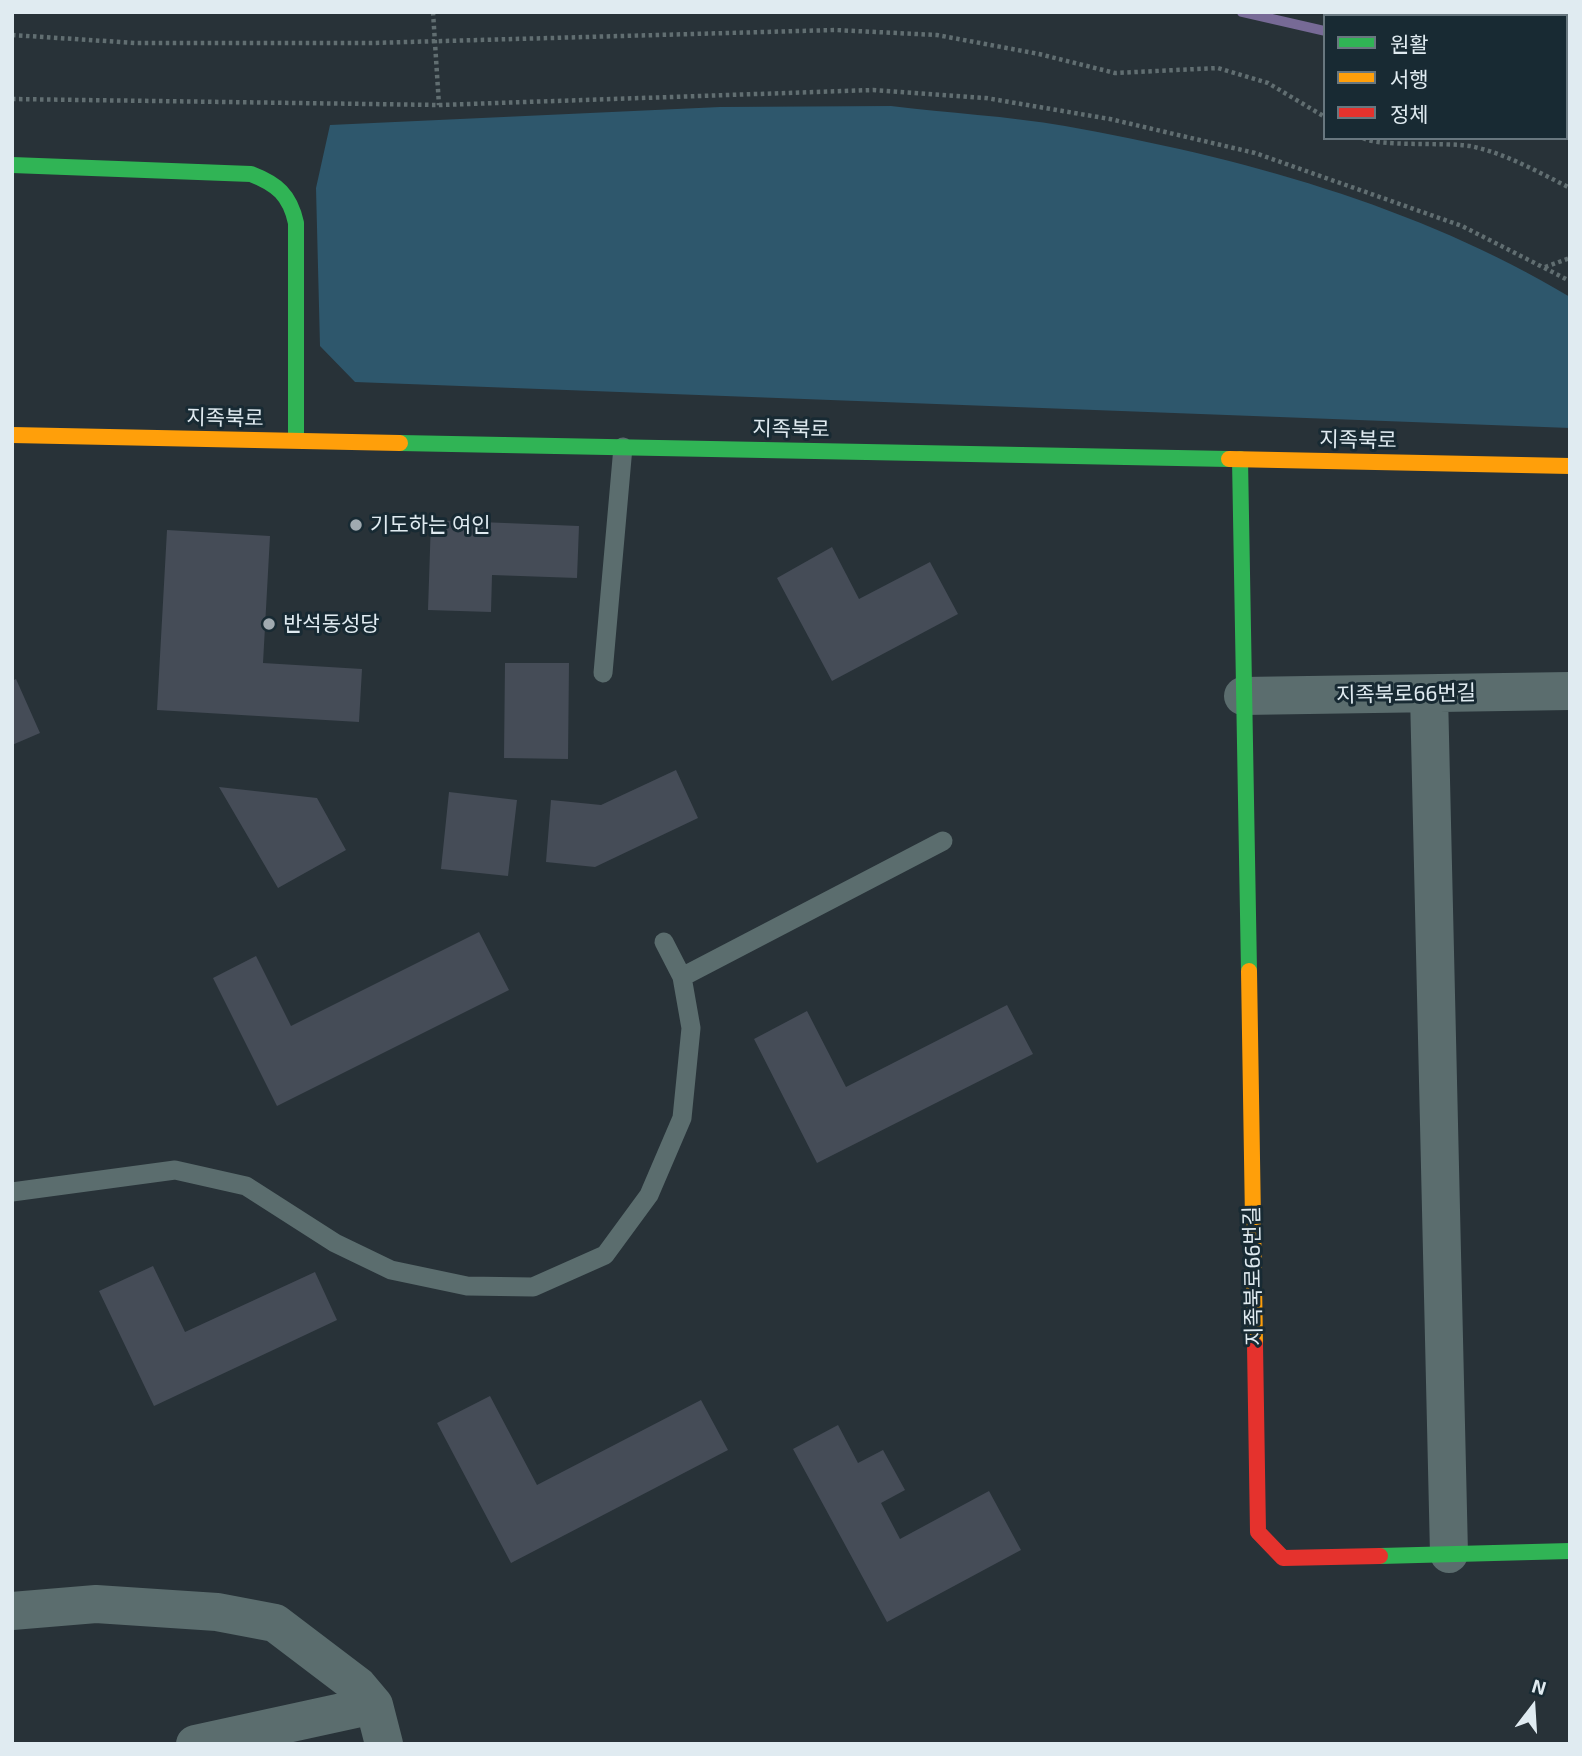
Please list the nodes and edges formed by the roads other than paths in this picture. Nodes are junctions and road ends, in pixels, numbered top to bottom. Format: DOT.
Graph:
graph roads {
  1 [pos="12,165"];
  2 [pos="12,435"];
  3 [pos="296,440"];
  4 [pos="623,447"];
  5 [pos="1240,459"];
  6 [pos="1570,466"];
  7 [pos="603,673"];
  8 [pos="1570,691"];
  9 [pos="1429,694"];
  10 [pos="1243,696"];
  11 [pos="943,841"];
  12 [pos="664,943"];
  13 [pos="682,977"];
  14 [pos="12,1192"];
  15 [pos="1570,1551"];
  16 [pos="1449,1554"];
  17 [pos="12,1611"];
  18 [pos="374,1706"];
  19 [pos="195,1744"];
  20 [pos="384,1744"];
  1 -- 3 [label="street"];
  2 -- 3 [label="street, 지족북로"];
  3 -- 4 [label="street, 지족북로"];
  4 -- 5 [label="street, 지족북로"];
  4 -- 7 [label="lane"];
  5 -- 6 [label="street, 지족북로"];
  5 -- 10 [label="street, 지족북로66번길"];
  8 -- 9 [label="street, 지족북로66번길"];
  9 -- 10 [label="street, 지족북로66번길"];
  9 -- 16 [label="street"];
  10 -- 16 [label="street, 지족북로66번길"];
  11 -- 13 [label="lane"];
  12 -- 13 [label="lane"];
  13 -- 14 [label="lane"];
  15 -- 16 [label="street, 지족북로66번길"];
  17 -- 18 [label="street"];
  18 -- 19 [label="street"];
  18 -- 20 [label="street"];
}
